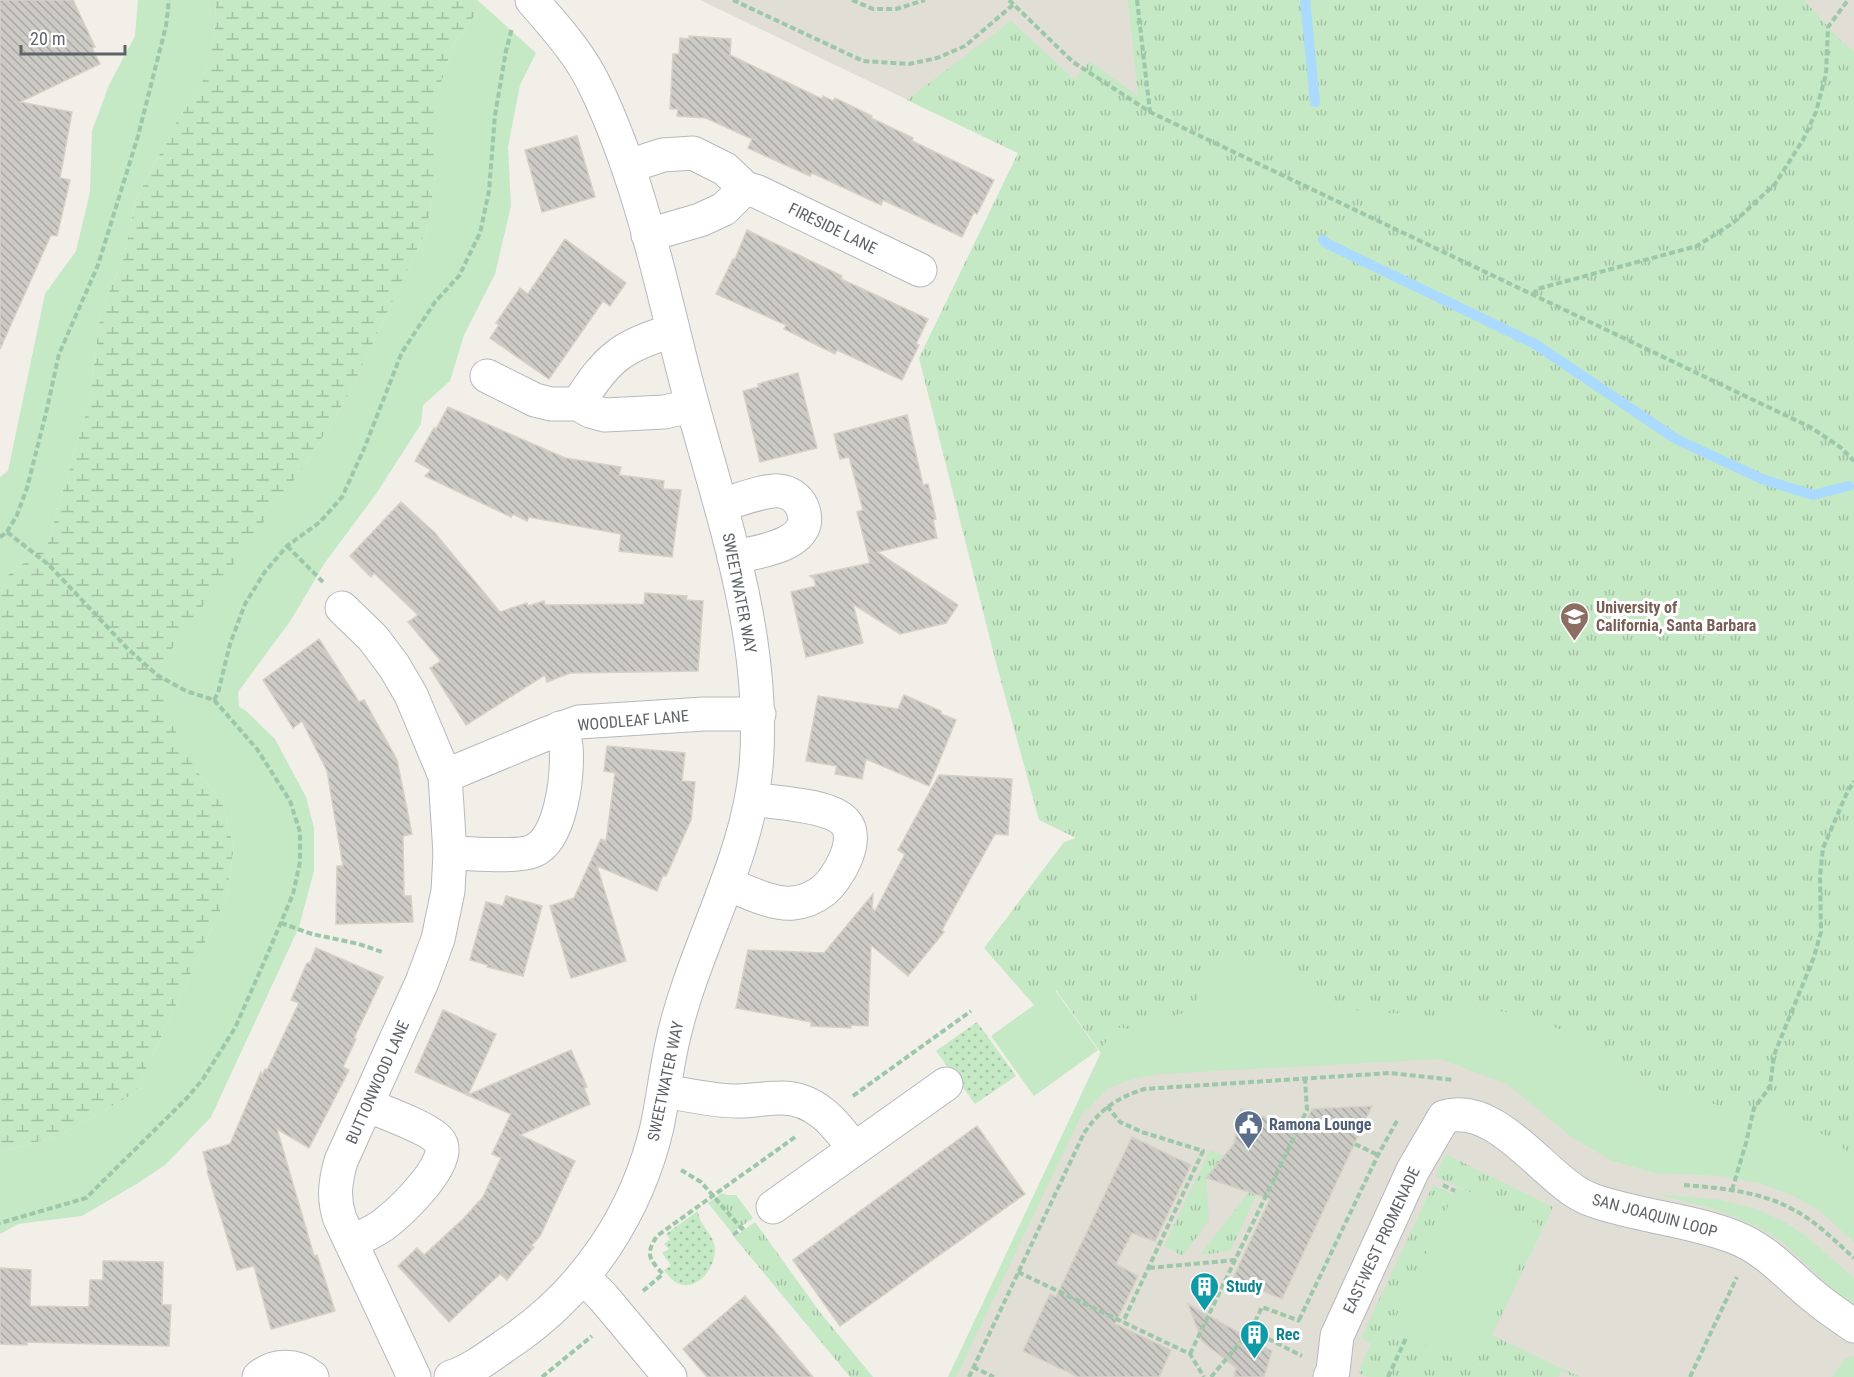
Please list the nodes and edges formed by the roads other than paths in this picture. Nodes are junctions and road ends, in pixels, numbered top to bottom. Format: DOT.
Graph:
graph roads {
  1 [pos="523,11"];
  2 [pos="628,166"];
  3 [pos="745,188"];
  4 [pos="648,234"];
  5 [pos="920,270"];
  6 [pos="673,331"];
  7 [pos="487,376"];
  8 [pos="578,404"];
  9 [pos="693,405"];
  10 [pos="721,505"];
  11 [pos="734,557"];
  12 [pos="336,598"];
  13 [pos="759,714"];
  14 [pos="560,728"];
  15 [pos="445,776"];
  16 [pos="752,799"];
  17 [pos="450,853"];
  18 [pos="727,884"];
  19 [pos="946,1084"];
  20 [pos="664,1091"];
  21 [pos="367,1105"];
  22 [pos="1453,1114"];
  23 [pos="854,1149"];
  24 [pos="773,1207"];
  25 [pos="351,1242"];
  26 [pos="584,1278"];
  27 [pos="1854,1326"];
  28 [pos="1318,1367"];
  29 [pos="260,1377"];
  30 [pos="312,1377"];
  31 [pos="414,1377"];
  32 [pos="451,1377"];
  33 [pos="670,1377"];
  1 -- 2 [label="street, SWEETWATER WAY"];
  2 -- 3 [label="street, FIRESIDE LANE"];
  2 -- 4 [label="street, SWEETWATER WAY"];
  3 -- 4 [label="street"];
  3 -- 5 [label="street, FIRESIDE LANE"];
  4 -- 6 [label="street, SWEETWATER WAY"];
  6 -- 8 [label="street"];
  6 -- 9 [label="street, SWEETWATER WAY"];
  7 -- 8 [label="street"];
  8 -- 9 [label="street"];
  9 -- 10 [label="street, SWEETWATER WAY"];
  10 -- 11 [label="street, SWEETWATER WAY"];
  10 -- 11 [label="street"];
  11 -- 13 [label="street, SWEETWATER WAY"];
  12 -- 15 [label="street, BUTTONWOOD LANE"];
  13 -- 14 [label="street, WOODLEAF LANE"];
  13 -- 16 [label="street, SWEETWATER WAY"];
  14 -- 15 [label="street, WOODLEAF LANE"];
  14 -- 17 [label="street"];
  15 -- 17 [label="street, BUTTONWOOD LANE"];
  16 -- 18 [label="street, SWEETWATER WAY"];
  16 -- 18 [label="street"];
  17 -- 21 [label="street, BUTTONWOOD LANE"];
  18 -- 20 [label="street, SWEETWATER WAY"];
  19 -- 23 [label="street"];
  20 -- 23 [label="street"];
  20 -- 26 [label="street, SWEETWATER WAY"];
  21 -- 25 [label="street, BUTTONWOOD LANE"];
  21 -- 25 [label="street"];
  22 -- 27 [label="street, SAN JOAQUIN LOOP"];
  22 -- 28 [label="street, EAST-WEST PROMENADE"];
  23 -- 24 [label="street"];
  25 -- 31 [label="street, BUTTONWOOD LANE"];
  26 -- 32 [label="street, SWEETWATER WAY"];
  26 -- 33 [label="street"];
  29 -- 30 [label="street"];
}
